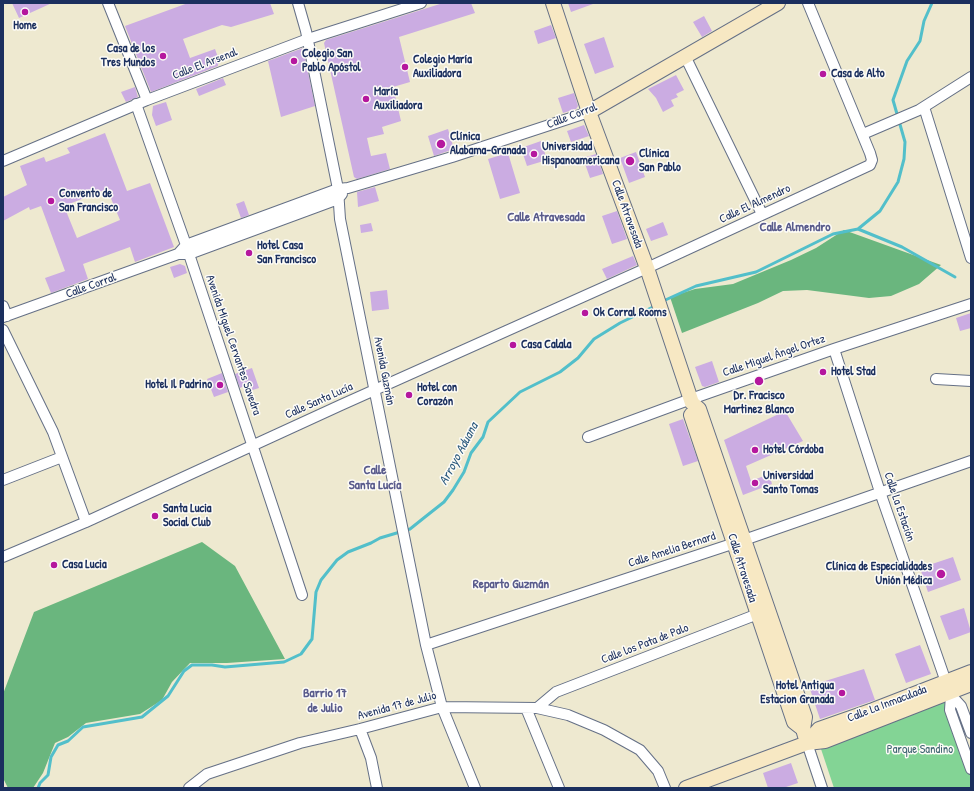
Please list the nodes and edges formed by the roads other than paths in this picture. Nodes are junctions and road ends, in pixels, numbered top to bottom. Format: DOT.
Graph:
graph roads {
  1 [pos="108,3"];
  2 [pos="298,3"];
  3 [pos="421,3"];
  4 [pos="553,3"];
  5 [pos="778,3"];
  6 [pos="808,3"];
  7 [pos="308,39"];
  8 [pos="685,56"];
  9 [pos="971,77"];
  10 [pos="146,100"];
  11 [pos="136,104"];
  12 [pos="921,108"];
  13 [pos="589,112"];
  14 [pos="863,134"];
  15 [pos="3,161"];
  16 [pos="341,192"];
  17 [pos="762,214"];
  18 [pos="188,250"];
  19 [pos="971,258"];
  20 [pos="647,268"];
  21 [pos="971,304"];
  22 [pos="4,313"];
  23 [pos="3,330"];
  24 [pos="834,349"];
  25 [pos="936,379"];
  26 [pos="971,381"];
  27 [pos="375,390"];
  28 [pos="691,401"];
  29 [pos="588,437"];
  30 [pos="253,445"];
  31 [pos="62,457"];
  32 [pos="971,461"];
  33 [pos="3,480"];
  34 [pos="880,492"];
  35 [pos="86,522"];
  36 [pos="739,542"];
  37 [pos="3,557"];
  38 [pos="302,595"];
  39 [pos="762,613"];
  40 [pos="426,645"];
  41 [pos="971,672"];
  42 [pos="971,684"];
  43 [pos="949,690"];
  44 [pos="442,707"];
  45 [pos="526,708"];
  46 [pos="537,708"];
  47 [pos="360,729"];
  48 [pos="971,733"];
  49 [pos="805,736"];
  50 [pos="971,769"];
  51 [pos="189,788"];
  52 [pos="377,788"];
  53 [pos="475,788"];
  54 [pos="559,788"];
  55 [pos="665,788"];
  56 [pos="686,788"];
  57 [pos="822,788"];
  1 -- 10 [label="street"];
  2 -- 7 [label="street, Avenida Guzmán"];
  3 -- 7 [label="street, Calle El Arsenal"];
  4 -- 13 [label="street, Calle Atravesada"];
  5 -- 8 [label="street, Calle Corral"];
  6 -- 14 [label="street"];
  7 -- 10 [label="street, Calle El Arsenal"];
  7 -- 16 [label="street, Avenida Guzmán"];
  8 -- 13 [label="street, Calle Corral"];
  8 -- 17 [label="street"];
  9 -- 12 [label="street"];
  10 -- 11 [label="street, Calle El Arsenal"];
  11 -- 15 [label="street, Calle El Arsenal"];
  11 -- 18 [label="street, Avenida Miguel Cervantes Savedra"];
  12 -- 14 [label="street"];
  12 -- 19 [label="street"];
  13 -- 16 [label="street, Calle Corral"];
  13 -- 20 [label="street, Calle Atravesada"];
  14 -- 17 [label="street, Calle El Almendro"];
  16 -- 18 [label="street, Calle Corral"];
  16 -- 27 [label="street, Avenida Guzmán"];
  17 -- 20 [label="street, Calle El Almendro"];
  18 -- 22 [label="street, Calle Corral"];
  18 -- 30 [label="street, Avenida Miguel Cervantes Savedra"];
  20 -- 27 [label="street, Calle Santa Lucía"];
  20 -- 28 [label="street, Calle Atravesada"];
  21 -- 24 [label="street, Calle Miguel Ángel Ortez"];
  23 -- 31 [label="street"];
  24 -- 28 [label="street, Calle Miguel Ángel Ortez"];
  24 -- 34 [label="street, Calle La Estación"];
  25 -- 26 [label="street"];
  27 -- 30 [label="street, Calle Santa Lucía"];
  27 -- 40 [label="street, Avenida Guzmán"];
  28 -- 29 [label="street, Calle Miguel Ángel Ortez"];
  28 -- 36 [label="street, Calle Atravesada"];
  30 -- 35 [label="street, Calle Santa Lucía"];
  30 -- 38 [label="street, Avenida Miguel Cervantes Savedra"];
  31 -- 33 [label="street"];
  31 -- 35 [label="street"];
  32 -- 34 [label="street, Calle Amelia Bernard"];
  34 -- 36 [label="street, Calle Amelia Bernard"];
  34 -- 43 [label="street, Calle La Estación"];
  35 -- 37 [label="street, Calle Santa Lucía"];
  36 -- 39 [label="street, Calle Atravesada"];
  36 -- 40 [label="street, Calle Amelia Bernard"];
  39 -- 46 [label="street, Calle los Pata de Palo"];
  39 -- 49 [label="street, Calle Atravesada"];
  40 -- 44 [label="street, Avenida Guzmán"];
  41 -- 43 [label="street, Calle La Inmaculada"];
  42 -- 43 [label="street, Calle La Inmaculada"];
  43 -- 48 [label="street, Calle La Estación"];
  43 -- 49 [label="street, Calle La Inmaculada"];
  43 -- 50 [label="street, Calle La Estación"];
  44 -- 45 [label="street, Avenida 17 de Julio"];
  44 -- 47 [label="street, Avenida 17 de Julio"];
  44 -- 53 [label="street, Avenida Guzmán"];
  45 -- 46 [label="street, Avenida 17 de Julio"];
  45 -- 54 [label="street"];
  46 -- 55 [label="street, Avenida 17 de Julio"];
  47 -- 51 [label="street, Avenida 17 de Julio"];
  47 -- 52 [label="street"];
  49 -- 56 [label="street, Calle La Inmaculada"];
  49 -- 57 [label="street, Calle Atravesada"];
}
